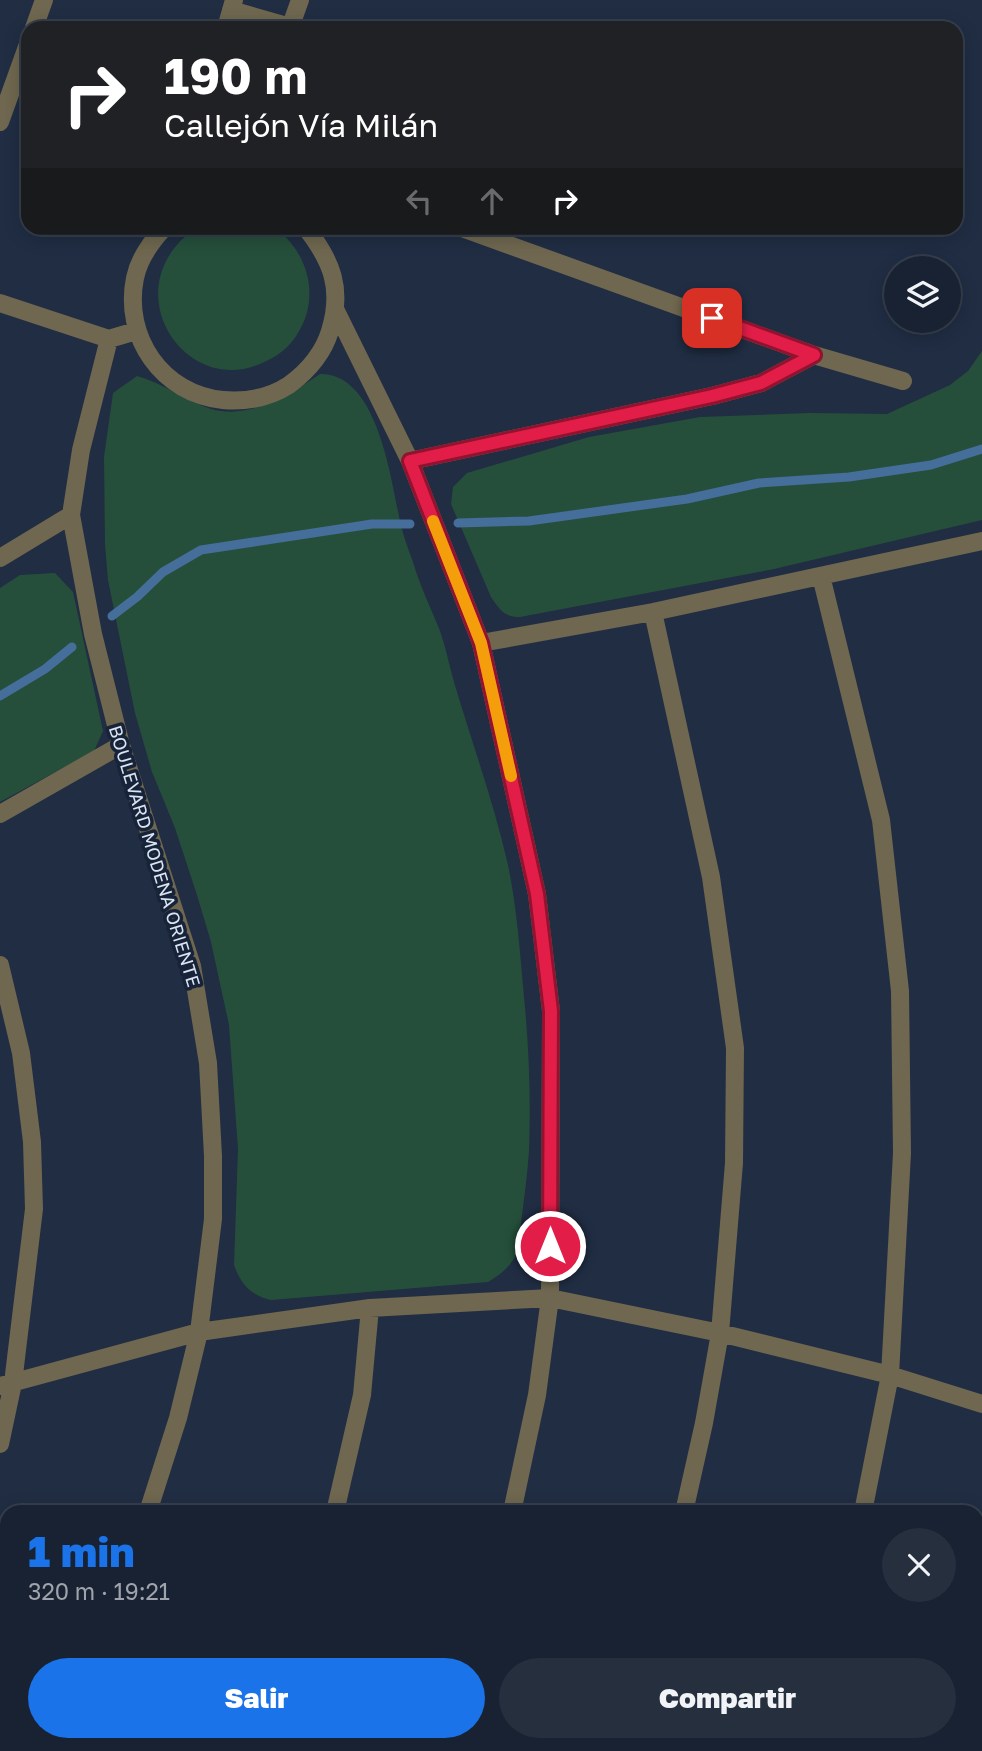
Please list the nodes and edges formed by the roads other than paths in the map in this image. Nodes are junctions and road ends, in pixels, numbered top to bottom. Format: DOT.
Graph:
graph roads {
  1 [pos="44,0"];
  2 [pos="300,0"];
  3 [pos="230,13"];
  4 [pos="36,21"];
  5 [pos="262,21"];
  6 [pos="292,21"];
  7 [pos="21,63"];
  8 [pos="0,121"];
  9 [pos="158,235"];
  10 [pos="312,235"];
  11 [pos="481,235"];
  12 [pos="0,303"];
  13 [pos="336,311"];
  14 [pos="136,331"];
  15 [pos="109,340"];
  16 [pos="814,355"];
  17 [pos="903,381"];
  18 [pos="410,461"];
  19 [pos="71,515"];
  20 [pos="982,541"];
  21 [pos="0,558"];
  22 [pos="821,576"];
  23 [pos="653,612"];
  24 [pos="481,643"];
  25 [pos="121,745"];
  26 [pos="0,814"];
  27 [pos="0,965"];
  28 [pos="550,1298"];
  29 [pos="370,1308"];
  30 [pos="199,1332"];
  31 [pos="720,1333"];
  32 [pos="890,1375"];
  33 [pos="6,1384"];
  34 [pos="982,1404"];
  35 [pos="0,1444"];
  36 [pos="150,1505"];
  37 [pos="337,1505"];
  38 [pos="513,1505"];
  39 [pos="686,1505"];
  40 [pos="864,1505"];
  1 -- 4 [label="street"];
  2 -- 6 [label="street"];
  3 -- 5 [label="street"];
  7 -- 8 [label="street"];
  9 -- 14 [label="street"];
  10 -- 13 [label="street"];
  11 -- 16 [label="street"];
  12 -- 15 [label="street"];
  13 -- 14 [label="street"];
  13 -- 18 [label="street"];
  14 -- 15 [label="street"];
  15 -- 19 [label="street, BOULEVARD MODENA ORIENTE"];
  16 -- 17 [label="street"];
  16 -- 18 [label="street"];
  18 -- 24 [label="street"];
  19 -- 21 [label="street"];
  19 -- 25 [label="street, BOULEVARD MODENA ORIENTE"];
  20 -- 22 [label="street"];
  22 -- 23 [label="street"];
  22 -- 32 [label="street"];
  23 -- 24 [label="street"];
  23 -- 31 [label="street"];
  24 -- 28 [label="street"];
  25 -- 26 [label="street"];
  25 -- 30 [label="street, BOULEVARD MODENA ORIENTE"];
  27 -- 33 [label="street"];
  28 -- 29 [label="street"];
  28 -- 31 [label="street"];
  28 -- 38 [label="street"];
  29 -- 30 [label="street"];
  29 -- 37 [label="street"];
  30 -- 33 [label="street"];
  30 -- 36 [label="street, BOULEVARD MODENA ORIENTE"];
  31 -- 32 [label="street"];
  31 -- 39 [label="street"];
  32 -- 34 [label="street"];
  32 -- 40 [label="street"];
  33 -- 35 [label="street"];
}
